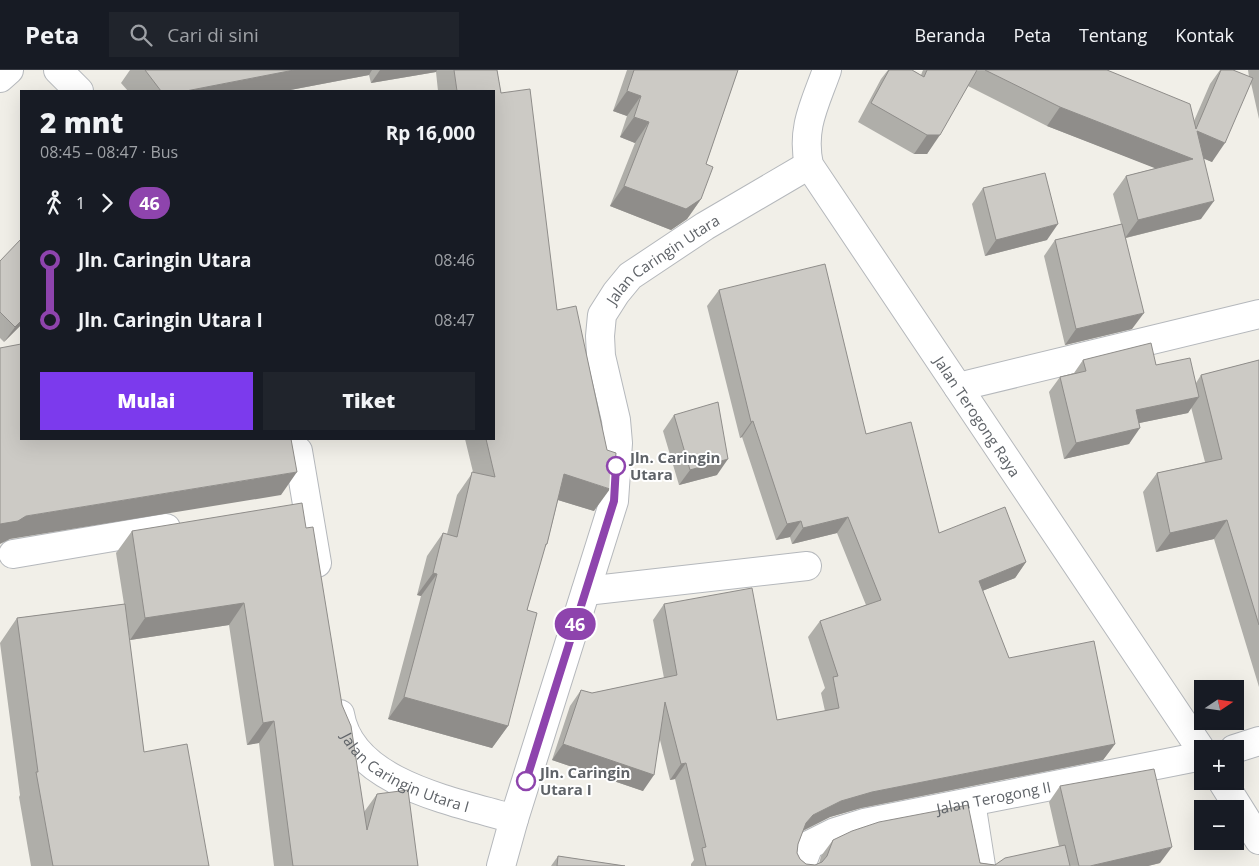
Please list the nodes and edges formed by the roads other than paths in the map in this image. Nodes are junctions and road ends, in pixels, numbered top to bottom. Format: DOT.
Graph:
graph roads {
  1 [pos="9,70"];
  2 [pos="58,70"];
  3 [pos="827,70"];
  4 [pos="0,78"];
  5 [pos="78,90"];
  6 [pos="809,165"];
  7 [pos="1259,314"];
  8 [pos="958,387"];
  9 [pos="298,451"];
  10 [pos="308,506"];
  11 [pos="278,510"];
  12 [pos="193,524"];
  13 [pos="12,554"];
  14 [pos="807,566"];
  15 [pos="586,591"];
  16 [pos="322,592"];
  17 [pos="336,686"];
  18 [pos="1195,740"];
  19 [pos="1259,741"];
  20 [pos="1244,746"];
  21 [pos="1194,758"];
  22 [pos="1228,790"];
  23 [pos="971,802"];
  24 [pos="514,820"];
  25 [pos="1259,840"];
  26 [pos="501,866"];
  27 [pos="801,866"];
  28 [pos="981,866"];
  1 -- 4 [label="street"];
  2 -- 5 [label="street"];
  3 -- 6 [label="street, Jalan Terogong Raya"];
  6 -- 8 [label="street, Jalan Terogong Raya"];
  6 -- 15 [label="street, Jalan Caringin Utara"];
  7 -- 8 [label="street"];
  8 -- 18 [label="street, Jalan Terogong Raya"];
  9 -- 10 [label="street"];
  10 -- 11 [label="street"];
  10 -- 16 [label="street"];
  12 -- 13 [label="street"];
  14 -- 15 [label="street"];
  15 -- 24 [label="street, Jalan Caringin Utara"];
  17 -- 24 [label="street, Jalan Caringin Utara I"];
  19 -- 20 [label="street"];
  21 -- 23 [label="street, Jalan Terogong II"];
  22 -- 25 [label="street"];
  23 -- 27 [label="street, Jalan Terogong II"];
  23 -- 28 [label="street"];
  24 -- 26 [label="street, Jalan Caringin Utara"];
}
